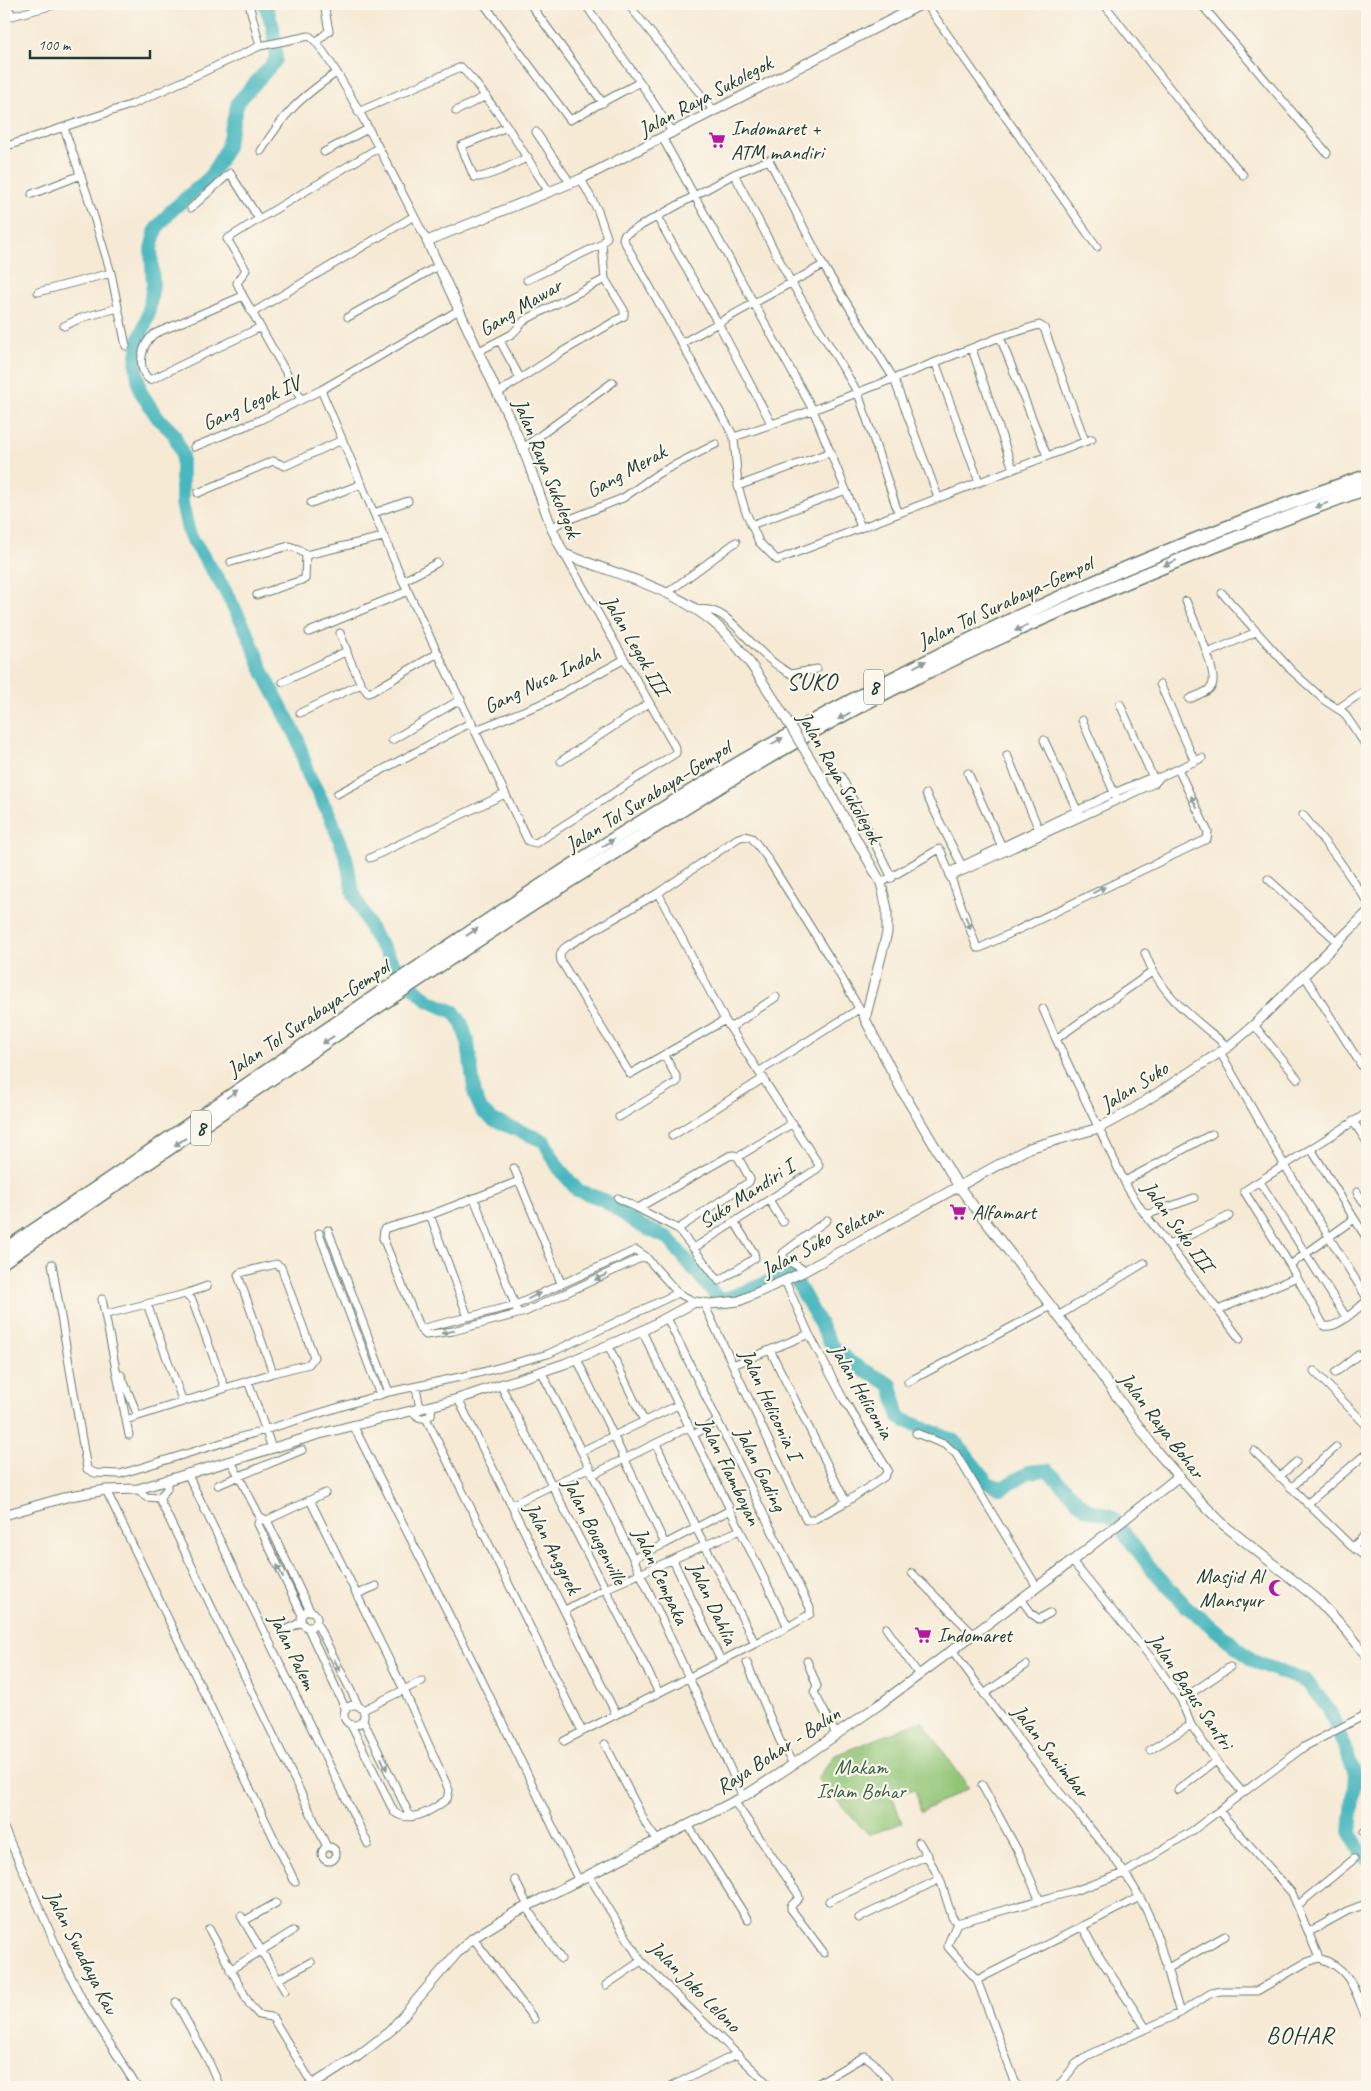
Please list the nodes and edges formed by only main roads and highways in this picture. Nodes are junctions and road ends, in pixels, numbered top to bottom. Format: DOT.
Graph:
graph roads {
  1 [pos="1367,476"];
  2 [pos="1367,488"];
  3 [pos="420,973"];
  4 [pos="395,989"];
  5 [pos="4,1250"];
  6 [pos="4,1261"];
  3 -- 1 [label="highway, Jalan Tol Surabaya–Gempol / 8, one-way"];
  2 -- 3 [label="highway, Jalan Tol Surabaya–Gempol / 8, one-way"];
  3 -- 4 [label="highway, Jalan Tol Surabaya–Gempol / 8"];
  5 -- 4 [label="highway, Jalan Tol Surabaya–Gempol / 8, one-way"];
  4 -- 6 [label="highway, Jalan Tol Surabaya–Gempol / 8, one-way"];
}
